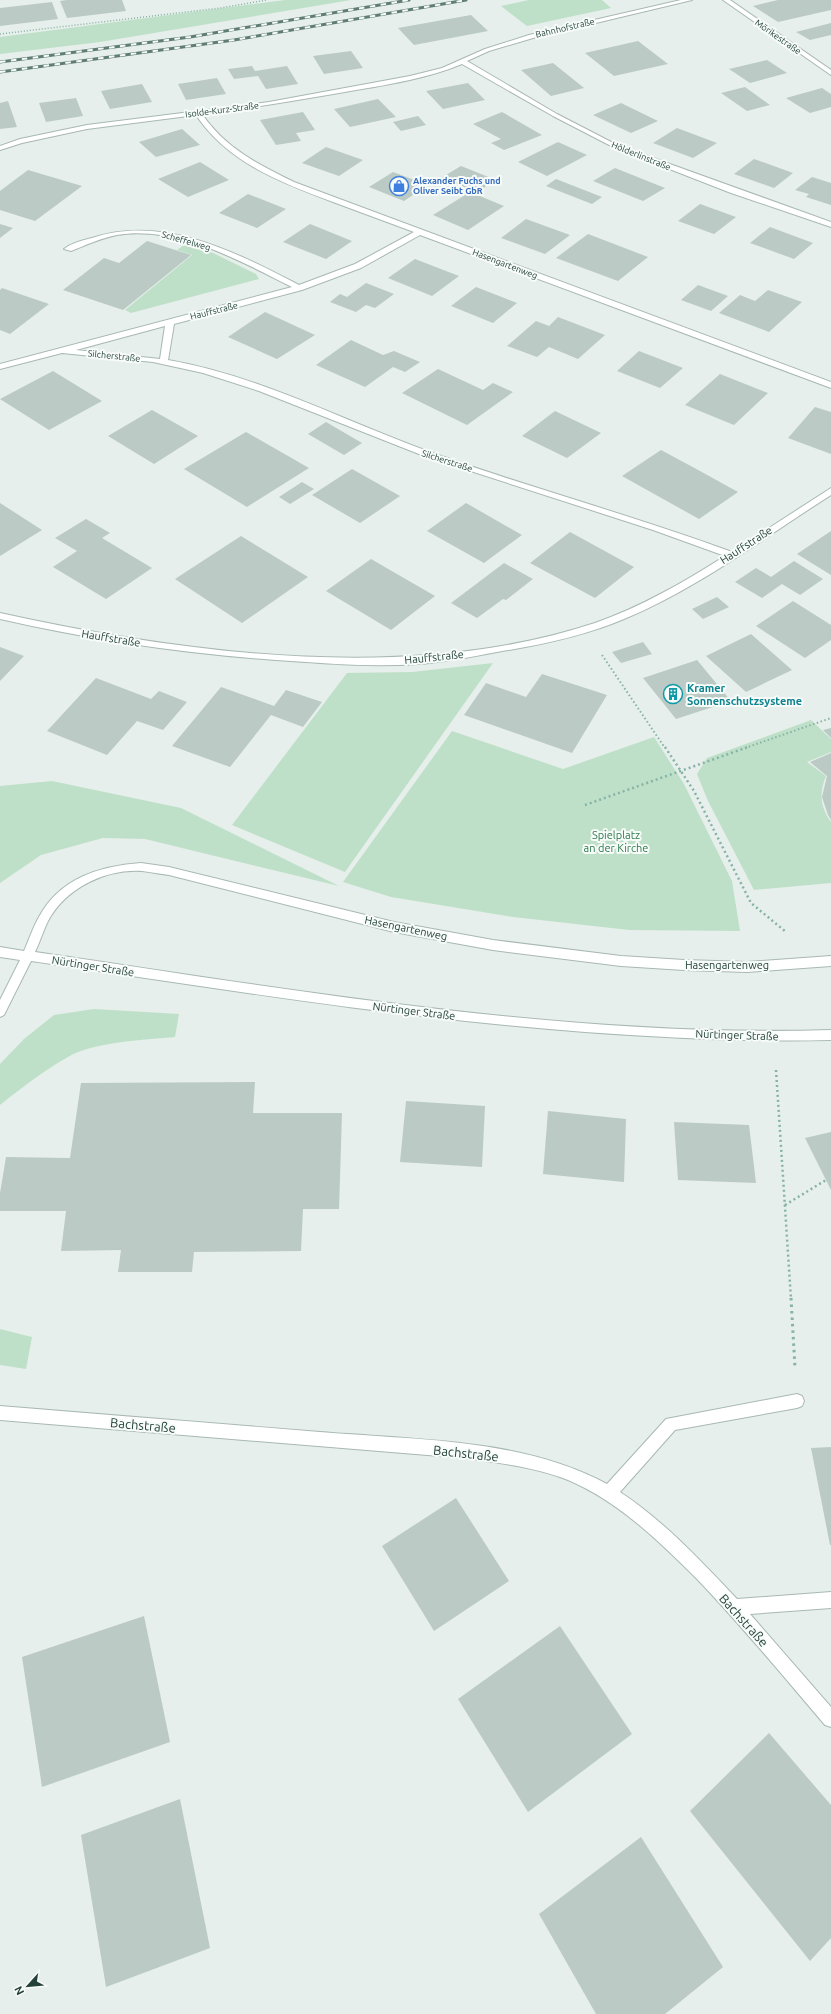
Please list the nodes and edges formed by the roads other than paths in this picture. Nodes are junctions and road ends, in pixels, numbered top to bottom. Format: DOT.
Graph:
graph roads {
  1 [pos="689,0"];
  2 [pos="726,0"];
  3 [pos="464,62"];
  4 [pos="444,70"];
  5 [pos="831,73"];
  6 [pos="198,113"];
  7 [pos="0,148"];
  8 [pos="831,225"];
  9 [pos="420,232"];
  10 [pos="68,249"];
  11 [pos="299,288"];
  12 [pos="170,322"];
  13 [pos="64,350"];
  14 [pos="164,362"];
  15 [pos="0,367"];
  16 [pos="831,385"];
  17 [pos="831,491"];
  18 [pos="732,555"];
  19 [pos="0,616"];
  20 [pos="0,952"];
  21 [pos="28,956"];
  22 [pos="831,961"];
  23 [pos="0,1012"];
  24 [pos="831,1035"];
  25 [pos="797,1401"];
  26 [pos="0,1413"];
  27 [pos="609,1493"];
  28 [pos="831,1600"];
  29 [pos="735,1607"];
  30 [pos="831,1719"];
  1 -- 3 [label="street, Bahnhofstraße"];
  2 -- 5 [label="street, Mörikestraße"];
  3 -- 4 [label="street, Bahnhofstraße"];
  3 -- 8 [label="street, Hölderlinstraße"];
  4 -- 6 [label="street, Isolde-Kurz-Straße"];
  6 -- 7 [label="street, Isolde-Kurz-Straße"];
  6 -- 9 [label="street, Hasengartenweg"];
  9 -- 11 [label="street, Hauffstraße"];
  9 -- 16 [label="street, Hasengartenweg"];
  10 -- 11 [label="street, Scheffelweg"];
  11 -- 12 [label="street, Hauffstraße"];
  12 -- 13 [label="street, Hauffstraße"];
  12 -- 14 [label="street"];
  13 -- 14 [label="street, Silcherstraße"];
  13 -- 15 [label="street, Hauffstraße"];
  14 -- 18 [label="street, Silcherstraße"];
  17 -- 18 [label="street, Hauffstraße"];
  18 -- 19 [label="street, Hauffstraße"];
  20 -- 21 [label="street, Nürtinger Straße"];
  21 -- 22 [label="street, Hasengartenweg"];
  21 -- 23 [label="street, Hasengartenweg"];
  21 -- 24 [label="street, Nürtinger Straße"];
  25 -- 27 [label="street"];
  26 -- 27 [label="street, Bachstraße"];
  27 -- 29 [label="street, Bachstraße"];
  28 -- 29 [label="street"];
  29 -- 30 [label="street, Bachstraße"];
}
